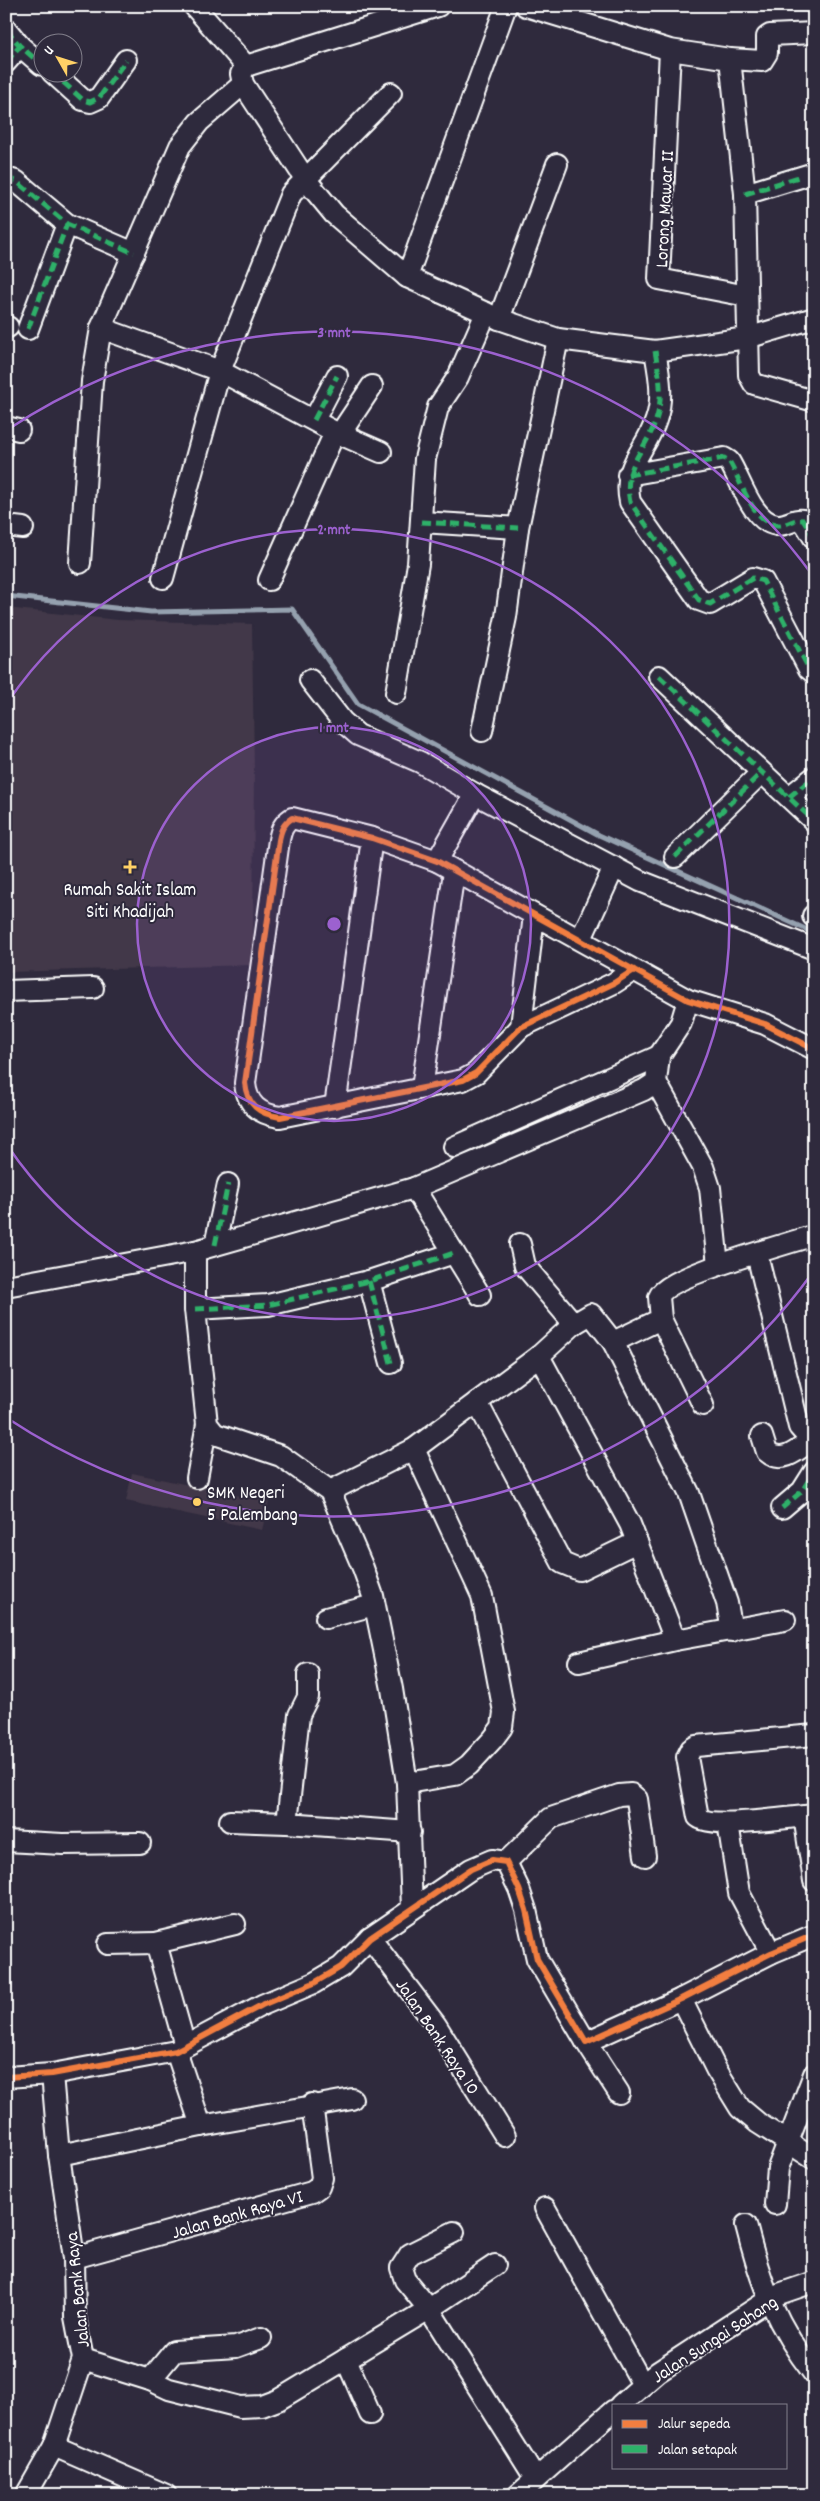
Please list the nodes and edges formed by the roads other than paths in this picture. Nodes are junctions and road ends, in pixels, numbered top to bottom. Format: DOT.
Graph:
graph roads {
  1 [pos="194,6"];
  2 [pos="438,6"];
  3 [pos="506,6"];
  4 [pos="526,6"];
  5 [pos="6,29"];
  6 [pos="814,33"];
  7 [pos="20,46"];
  8 [pos="670,50"];
  9 [pos="32,56"];
  10 [pos="730,59"];
  11 [pos="126,60"];
  12 [pos="6,62"];
  13 [pos="244,75"];
  14 [pos="63,82"];
  15 [pos="391,93"];
  16 [pos="557,164"];
  17 [pos="814,173"];
  18 [pos="6,178"];
  19 [pos="306,180"];
  20 [pos="745,194"];
  21 [pos="67,224"];
  22 [pos="134,253"];
  23 [pos="407,277"];
  24 [pos="747,296"];
  25 [pos="493,316"];
  26 [pos="814,318"];
  27 [pos="14,328"];
  28 [pos="101,328"];
  29 [pos="747,338"];
  30 [pos="558,339"];
  31 [pos="655,351"];
  32 [pos="220,371"];
  33 [pos="337,376"];
  34 [pos="372,386"];
  35 [pos="814,400"];
  36 [pos="314,420"];
  37 [pos="338,433"];
  38 [pos="381,452"];
  39 [pos="628,475"];
  40 [pos="421,522"];
  41 [pos="518,528"];
  42 [pos="814,538"];
  43 [pos="80,563"];
  44 [pos="163,578"];
  45 [pos="269,580"];
  46 [pos="814,673"];
  47 [pos="659,676"];
  48 [pos="310,680"];
  49 [pos="396,693"];
  50 [pos="482,731"];
  51 [pos="762,773"];
  52 [pos="814,777"];
  53 [pos="475,794"];
  54 [pos="789,797"];
  55 [pos="814,821"];
  56 [pos="372,838"];
  57 [pos="675,857"];
  58 [pos="436,861"];
  59 [pos="614,867"];
  60 [pos="454,872"];
  61 [pos="534,915"];
  62 [pos="581,940"];
  63 [pos="814,949"];
  64 [pos="634,970"];
  65 [pos="93,988"];
  66 [pos="6,991"];
  67 [pos="688,1000"];
  68 [pos="521,1027"];
  69 [pos="814,1049"];
  70 [pos="659,1056"];
  71 [pos="656,1082"];
  72 [pos="422,1088"];
  73 [pos="335,1107"];
  74 [pos="516,1121"];
  75 [pos="523,1142"];
  76 [pos="454,1147"];
  77 [pos="228,1184"];
  78 [pos="414,1188"];
  79 [pos="814,1235"];
  80 [pos="520,1244"];
  81 [pos="215,1245"];
  82 [pos="195,1251"];
  83 [pos="454,1253"];
  84 [pos="757,1254"];
  85 [pos="718,1264"];
  86 [pos="369,1281"];
  87 [pos="6,1286"];
  88 [pos="480,1295"];
  89 [pos="195,1309"];
  90 [pos="661,1320"];
  91 [pos="574,1324"];
  92 [pos="614,1342"];
  93 [pos="539,1356"];
  94 [pos="391,1363"];
  95 [pos="476,1402"];
  96 [pos="703,1404"];
  97 [pos="207,1424"];
  98 [pos="762,1436"];
  99 [pos="812,1442"];
  100 [pos="414,1450"];
  101 [pos="813,1474"];
  102 [pos="197,1478"];
  103 [pos="330,1491"];
  104 [pos="782,1508"];
  105 [pos="637,1542"];
  106 [pos="374,1605"];
  107 [pos="326,1618"];
  108 [pos="785,1620"];
  109 [pos="732,1631"];
  110 [pos="675,1640"];
  111 [pos="579,1662"];
  112 [pos="308,1674"];
  113 [pos="814,1735"];
  114 [pos="407,1783"];
  115 [pos="809,1816"];
  116 [pos="230,1821"];
  117 [pos="287,1823"];
  118 [pos="728,1823"];
  119 [pos="410,1832"];
  120 [pos="6,1840"];
  121 [pos="140,1843"];
  122 [pos="645,1856"];
  123 [pos="506,1862"];
  124 [pos="814,1881"];
  125 [pos="412,1908"];
  126 [pos="235,1924"];
  127 [pos="814,1935"];
  128 [pos="370,1938"];
  129 [pos="156,1943"];
  130 [pos="108,1944"];
  131 [pos="771,1953"];
  132 [pos="681,1999"];
  133 [pos="586,2042"];
  134 [pos="180,2049"];
  135 [pos="52,2074"];
  136 [pos="814,2074"];
  137 [pos="6,2077"];
  138 [pos="619,2093"];
  139 [pos="352,2098"];
  140 [pos="312,2104"];
  141 [pos="201,2126"];
  142 [pos="505,2136"];
  143 [pos="788,2142"];
  144 [pos="59,2156"];
  145 [pos="814,2159"];
  146 [pos="775,2204"];
  147 [pos="545,2208"];
  148 [pos="746,2225"];
  149 [pos="454,2232"];
  150 [pos="74,2258"];
  151 [pos="495,2265"];
  152 [pos="814,2282"];
  153 [pos="768,2300"];
  154 [pos="429,2309"];
  155 [pos="261,2338"];
  156 [pos="83,2359"];
  157 [pos="346,2359"];
  158 [pos="814,2374"];
  159 [pos="150,2380"];
  160 [pos="643,2385"];
  161 [pos="621,2404"];
  162 [pos="612,2412"];
  163 [pos="370,2414"];
  164 [pos="54,2446"];
  165 [pos="535,2478"];
  166 [pos="26,2495"];
  167 [pos="166,2495"];
  168 [pos="518,2495"];
  1 -- 13 [label="street"];
  2 -- 13 [label="street"];
  3 -- 23 [label="street"];
  4 -- 8 [label="street"];
  5 -- 7 [label="street"];
  6 -- 10 [label="street"];
  7 -- 9 [label="street"];
  7 -- 12 [label="street"];
  8 -- 10 [label="street"];
  8 -- 24 [label="street, Lorong Mawar II"];
  10 -- 20 [label="street"];
  11 -- 14 [label="street"];
  13 -- 19 [label="street"];
  13 -- 22 [label="street"];
  15 -- 19 [label="street"];
  16 -- 25 [label="street"];
  17 -- 20 [label="street"];
  18 -- 21 [label="street"];
  19 -- 23 [label="street"];
  19 -- 32 [label="street"];
  20 -- 24 [label="street"];
  21 -- 22 [label="street"];
  21 -- 27 [label="street"];
  22 -- 28 [label="street"];
  23 -- 25 [label="street"];
  24 -- 29 [label="street"];
  25 -- 30 [label="street"];
  25 -- 40 [label="street"];
  26 -- 29 [label="street"];
  28 -- 32 [label="street"];
  28 -- 43 [label="street"];
  29 -- 31 [label="street"];
  29 -- 35 [label="street"];
  30 -- 31 [label="street"];
  30 -- 41 [label="street"];
  31 -- 39 [label="street"];
  32 -- 36 [label="street"];
  32 -- 44 [label="street"];
  33 -- 36 [label="street"];
  34 -- 37 [label="street"];
  36 -- 37 [label="street"];
  37 -- 38 [label="street"];
  37 -- 45 [label="street"];
  39 -- 42 [label="street"];
  39 -- 46 [label="street"];
  40 -- 41 [label="street"];
  40 -- 49 [label="street"];
  41 -- 50 [label="street"];
  47 -- 51 [label="street"];
  48 -- 53 [label="street"];
  51 -- 54 [label="street"];
  51 -- 57 [label="street"];
  52 -- 54 [label="street"];
  53 -- 58 [label="street"];
  53 -- 59 [label="street"];
  54 -- 55 [label="street"];
  56 -- 58 [label="street"];
  56 -- 73 [label="street"];
  56 -- 73 [label="street"];
  58 -- 60 [label="street"];
  59 -- 62 [label="street"];
  59 -- 63 [label="street"];
  60 -- 61 [label="street"];
  60 -- 72 [label="street"];
  61 -- 62 [label="street"];
  61 -- 68 [label="street"];
  62 -- 64 [label="street"];
  64 -- 67 [label="street"];
  64 -- 68 [label="street"];
  65 -- 66 [label="street"];
  67 -- 69 [label="street"];
  67 -- 70 [label="street"];
  68 -- 72 [label="street"];
  70 -- 71 [label="street"];
  70 -- 74 [label="street"];
  71 -- 75 [label="street"];
  71 -- 85 [label="street"];
  72 -- 73 [label="street"];
  74 -- 75 [label="street"];
  74 -- 76 [label="street"];
  75 -- 78 [label="street"];
  77 -- 81 [label="street"];
  78 -- 81 [label="street"];
  78 -- 83 [label="street"];
  79 -- 84 [label="street"];
  80 -- 91 [label="street"];
  81 -- 82 [label="street"];
  82 -- 87 [label="street"];
  82 -- 89 [label="street"];
  83 -- 86 [label="street"];
  83 -- 88 [label="street"];
  84 -- 85 [label="street"];
  84 -- 99 [label="street"];
  85 -- 90 [label="street"];
  86 -- 89 [label="street"];
  86 -- 94 [label="street"];
  89 -- 97 [label="street"];
  90 -- 92 [label="street"];
  90 -- 96 [label="street"];
  91 -- 92 [label="street"];
  91 -- 93 [label="street"];
  92 -- 109 [label="street"];
  93 -- 95 [label="street"];
  93 -- 105 [label="street"];
  95 -- 100 [label="street"];
  95 -- 105 [label="street"];
  97 -- 102 [label="street"];
  97 -- 103 [label="street"];
  98 -- 99 [label="street"];
  100 -- 103 [label="street"];
  100 -- 114 [label="street"];
  101 -- 104 [label="street"];
  103 -- 106 [label="street"];
  105 -- 110 [label="street"];
  106 -- 107 [label="street"];
  106 -- 114 [label="street"];
  108 -- 109 [label="street"];
  109 -- 110 [label="street"];
  110 -- 111 [label="street"];
  112 -- 117 [label="street"];
  113 -- 118 [label="street"];
  114 -- 119 [label="street"];
  115 -- 118 [label="street"];
  115 -- 124 [label="street"];
  116 -- 117 [label="street"];
  117 -- 119 [label="street"];
  118 -- 131 [label="street"];
  119 -- 125 [label="street"];
  120 -- 121 [label="street"];
  122 -- 123 [label="street"];
  123 -- 125 [label="street"];
  123 -- 133 [label="street"];
  125 -- 128 [label="street"];
  126 -- 129 [label="street"];
  127 -- 131 [label="street"];
  128 -- 134 [label="street"];
  128 -- 142 [label="street, Jalan Bank Raya 10"];
  129 -- 130 [label="street"];
  129 -- 134 [label="street"];
  131 -- 132 [label="street"];
  132 -- 133 [label="street"];
  132 -- 143 [label="street"];
  133 -- 138 [label="street"];
  134 -- 135 [label="street"];
  134 -- 141 [label="street"];
  135 -- 137 [label="street"];
  135 -- 144 [label="street, Jalan Bank Raya"];
  136 -- 143 [label="street"];
  139 -- 140 [label="street"];
  140 -- 141 [label="street"];
  140 -- 150 [label="street, Jalan Bank Raya VI"];
  141 -- 144 [label="street"];
  143 -- 145 [label="street"];
  143 -- 146 [label="street"];
  144 -- 150 [label="street, Jalan Bank Raya"];
  147 -- 160 [label="street"];
  148 -- 153 [label="street"];
  149 -- 154 [label="street"];
  150 -- 156 [label="street, Jalan Bank Raya"];
  151 -- 154 [label="street"];
  152 -- 153 [label="street, Jalan Sungai Sahang"];
  153 -- 158 [label="street"];
  153 -- 160 [label="street, Jalan Sungai Sahang"];
  154 -- 157 [label="street"];
  154 -- 165 [label="street"];
  155 -- 159 [label="street"];
  156 -- 159 [label="street"];
  156 -- 164 [label="street, Jalan Bank Raya"];
  157 -- 159 [label="street"];
  157 -- 163 [label="street"];
  160 -- 161 [label="street, Jalan Sungai Sahang"];
  162 -- 165 [label="street"];
  164 -- 166 [label="street, Jalan Bank Raya"];
  164 -- 167 [label="street"];
  165 -- 168 [label="street"];
}
